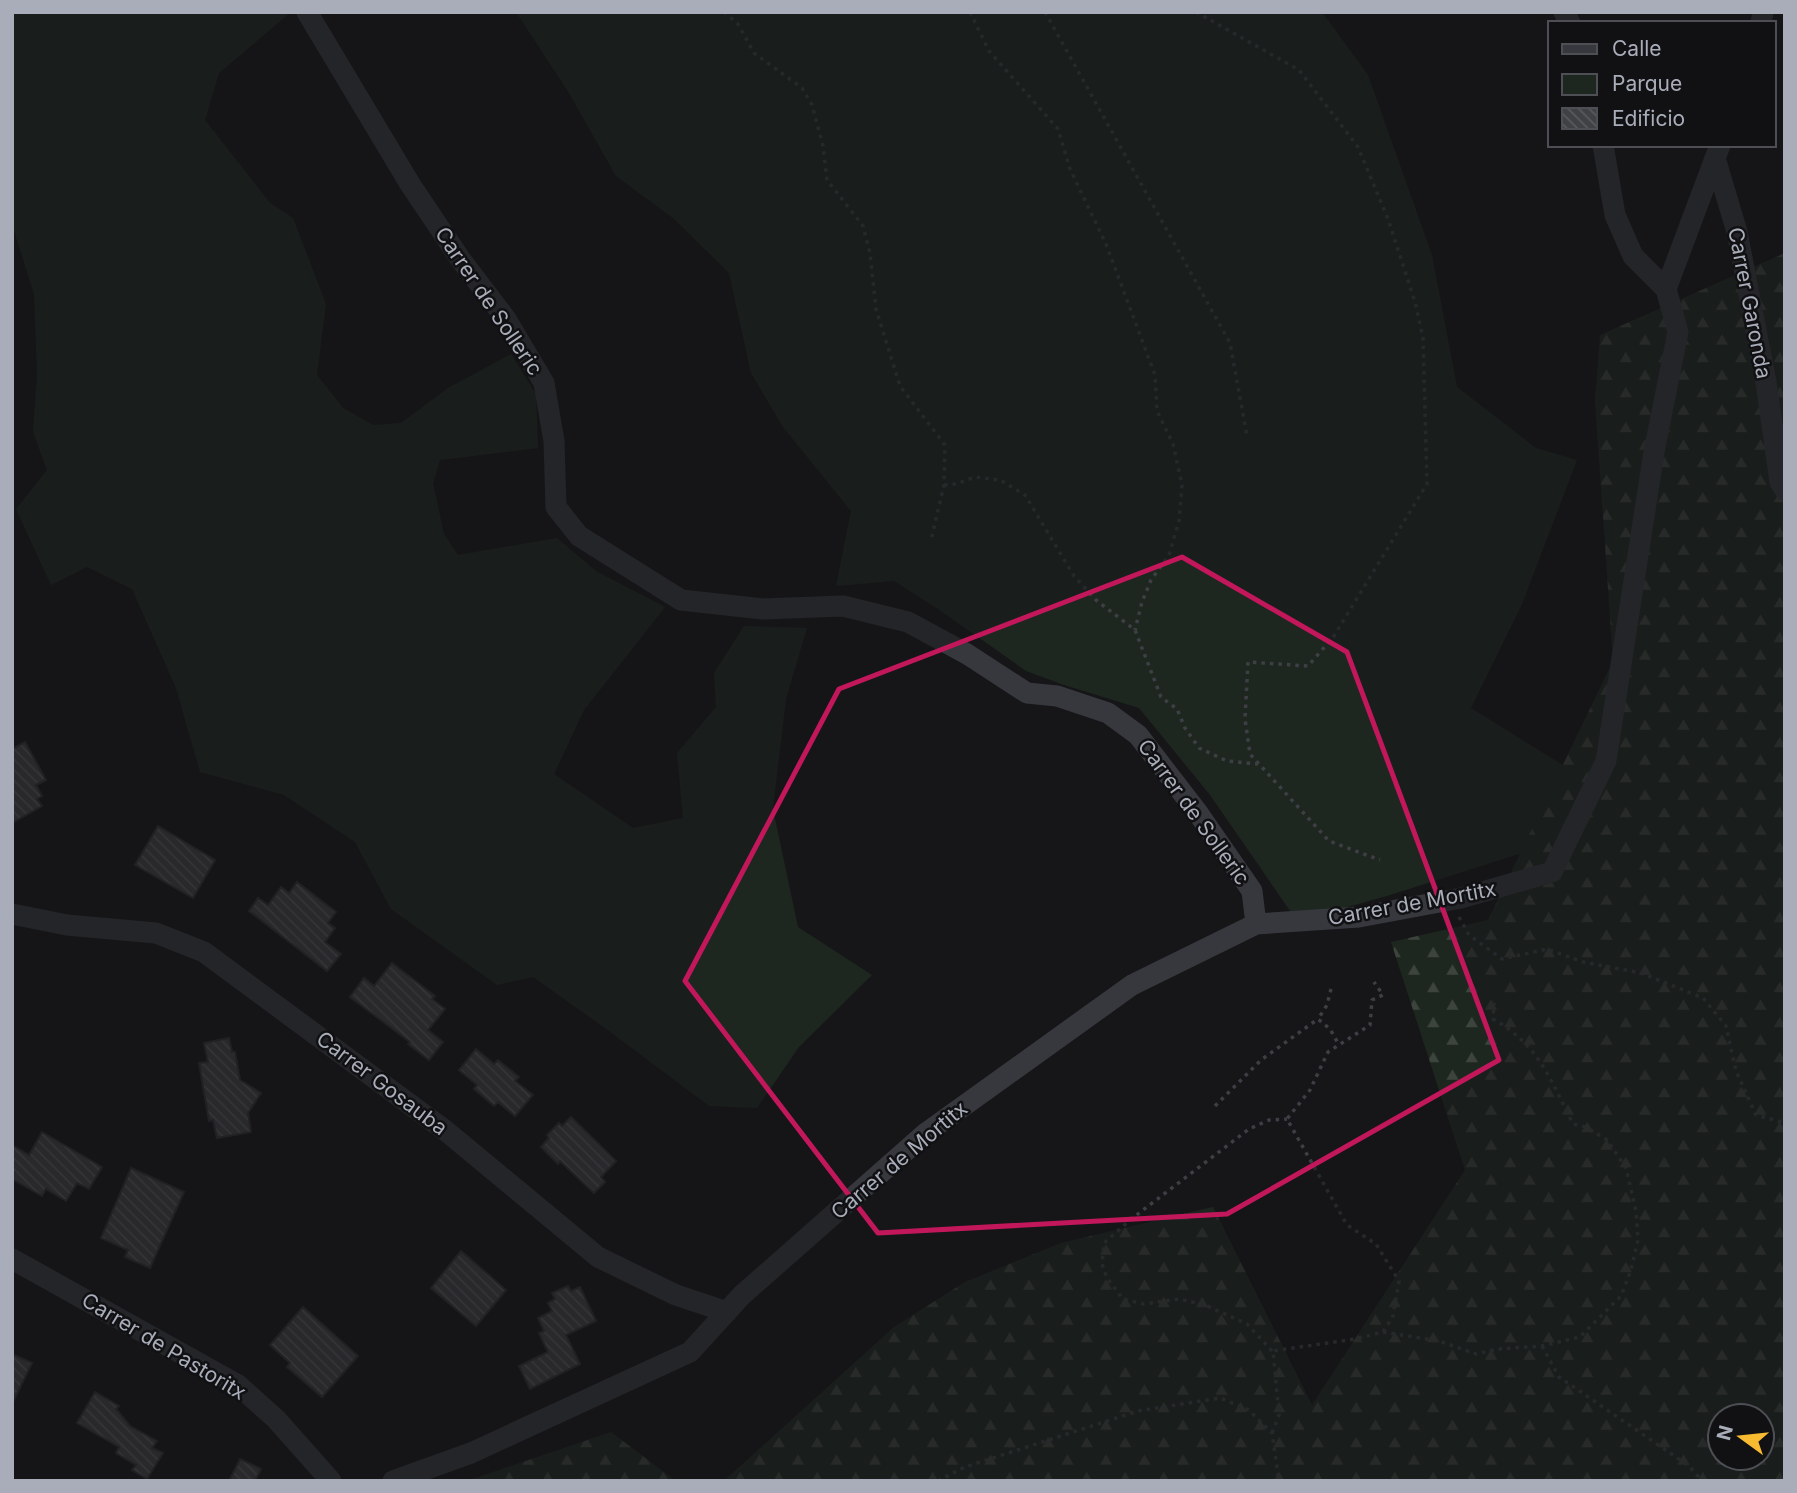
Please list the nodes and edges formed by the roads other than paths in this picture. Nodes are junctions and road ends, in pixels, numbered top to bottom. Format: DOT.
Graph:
graph roads {
  1 [pos="307,12"];
  2 [pos="1603,147"];
  3 [pos="1718,151"];
  4 [pos="1665,289"];
  5 [pos="1785,491"];
  6 [pos="12,914"];
  7 [pos="1256,924"];
  8 [pos="12,1259"];
  9 [pos="727,1312"];
  10 [pos="331,1481"];
  11 [pos="393,1481"];
  1 -- 7 [label="street, Carrer de Solleric"];
  2 -- 4 [label="street"];
  3 -- 4 [label="street"];
  3 -- 5 [label="street, Carrer Garonda"];
  4 -- 7 [label="street, Carrer de Mortitx"];
  6 -- 9 [label="street, Carrer Gosauba"];
  7 -- 9 [label="street, Carrer de Mortitx"];
  8 -- 10 [label="street, Carrer de Pastoritx"];
  9 -- 11 [label="street, Carrer de Mortitx"];
}
